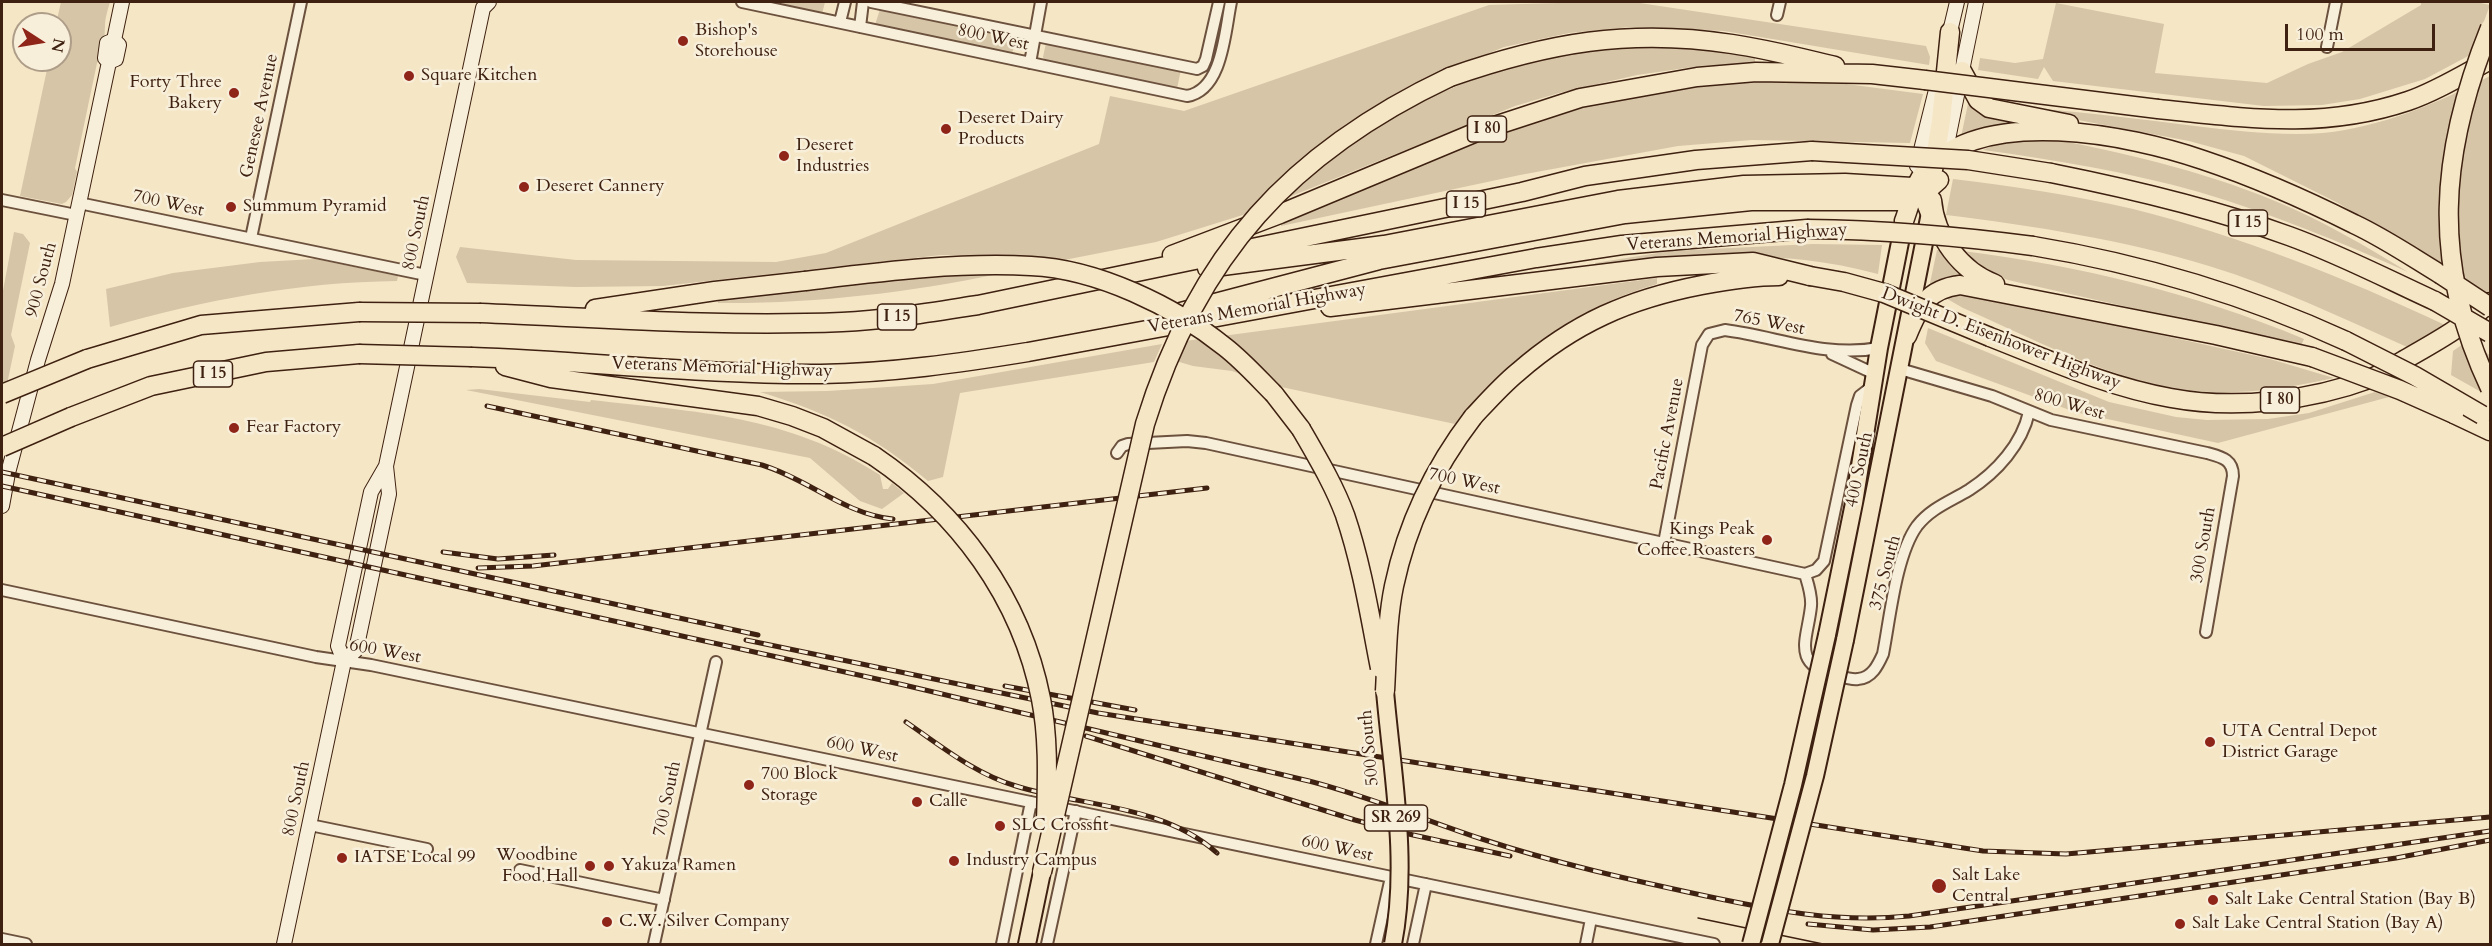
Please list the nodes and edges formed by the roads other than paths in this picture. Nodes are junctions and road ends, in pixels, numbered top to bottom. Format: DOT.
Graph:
graph roads {
  1 [pos="122,2"];
  2 [pos="301,2"];
  3 [pos="742,2"];
  4 [pos="845,2"];
  5 [pos="863,2"];
  6 [pos="871,2"];
  7 [pos="1041,2"];
  8 [pos="1219,2"];
  9 [pos="1231,2"];
  10 [pos="1780,2"];
  11 [pos="1957,2"];
  12 [pos="1976,2"];
  13 [pos="2336,2"];
  14 [pos="484,4"];
  15 [pos="1777,15"];
  16 [pos="840,22"];
  17 [pos="860,27"];
  18 [pos="2490,28"];
  19 [pos="1950,32"];
  20 [pos="1034,35"];
  21 [pos="2327,47"];
  22 [pos="2490,60"];
  23 [pos="1030,63"];
  24 [pos="1962,72"];
  25 [pos="1872,74"];
  26 [pos="2093,134"];
  27 [pos="1926,188"];
  28 [pos="2,200"];
  29 [pos="78,209"];
  30 [pos="1904,221"];
  31 [pos="251,238"];
  32 [pos="1123,273"];
  33 [pos="426,275"];
  34 [pos="1810,276"];
  35 [pos="1059,287"];
  36 [pos="2490,302"];
  37 [pos="2066,305"];
  38 [pos="2490,307"];
  39 [pos="554,316"];
  40 [pos="1163,327"];
  41 [pos="2490,333"];
  42 [pos="1709,334"];
  43 [pos="1907,336"];
  44 [pos="1879,348"];
  45 [pos="1823,351"];
  46 [pos="1028,352"];
  47 [pos="472,357"];
  48 [pos="1900,369"];
  49 [pos="1874,380"];
  50 [pos="2490,388"];
  51 [pos="2,394"];
  52 [pos="2029,412"];
  53 [pos="2488,422"];
  54 [pos="2,447"];
  55 [pos="1117,453"];
  56 [pos="2231,464"];
  57 [pos="2,506"];
  58 [pos="1664,543"];
  59 [pos="1805,574"];
  60 [pos="2,590"];
  61 [pos="2206,632"];
  62 [pos="345,661"];
  63 [pos="716,662"];
  64 [pos="1385,691"];
  65 [pos="700,733"];
  66 [pos="1031,802"];
  67 [pos="1076,812"];
  68 [pos="310,825"];
  69 [pos="427,849"];
  70 [pos="520,870"];
  71 [pos="1042,872"];
  72 [pos="1391,877"];
  73 [pos="1425,884"];
  74 [pos="664,900"];
  75 [pos="1591,919"];
  76 [pos="2,939"];
  77 [pos="26,945"];
  78 [pos="284,945"];
  79 [pos="654,945"];
  80 [pos="1002,945"];
  81 [pos="1027,945"];
  82 [pos="1047,945"];
  83 [pos="1376,945"];
  84 [pos="1393,945"];
  85 [pos="1413,945"];
  86 [pos="1587,945"];
  87 [pos="1714,945"];
  88 [pos="1751,945"];
  89 [pos="1770,945"];
  1 -- 29 [label="street, 900 South"];
  2 -- 31 [label="street, Genesee Avenue"];
  3 -- 16 [label="street, 800 West"];
  4 -- 16 [label="street"];
  5 -- 17 [label="street"];
  6 -- 20 [label="street, 800 West"];
  7 -- 20 [label="street"];
  8 -- 20 [label="street, 800 West"];
  9 -- 23 [label="street, 800 West"];
  10 -- 15 [label="street"];
  11 -- 19 [label="street, 400 South"];
  12 -- 24 [label="street, 400 South"];
  13 -- 21 [label="street"];
  14 -- 33 [label="street, 800 South"];
  16 -- 17 [label="street, 800 West"];
  17 -- 23 [label="street, 800 West"];
  18 -- 50 [label="highway, bridge"];
  19 -- 27 [label="street, 400 South"];
  19 -- 27 [label="highway"];
  20 -- 23 [label="street"];
  22 -- 25 [label="highway, I 80, bridge"];
  24 -- 26 [label="highway"];
  24 -- 27 [label="street, 400 South"];
  25 -- 32 [label="highway, I 80"];
  25 -- 71 [label="highway, bridge"];
  26 -- 27 [label="highway"];
  26 -- 38 [label="highway, bridge"];
  27 -- 30 [label="highway"];
  27 -- 35 [label="highway"];
  27 -- 37 [label="highway"];
  27 -- 43 [label="main road, 400 South"];
  27 -- 46 [label="highway"];
  28 -- 29 [label="street, 700 West"];
  29 -- 31 [label="street, 700 West"];
  29 -- 57 [label="street, 900 South"];
  30 -- 44 [label="main road, 400 South"];
  31 -- 33 [label="street, 700 West"];
  32 -- 35 [label="highway, I 15"];
  32 -- 41 [label="highway, I 15, bridge"];
  33 -- 62 [label="street, 800 South"];
  34 -- 36 [label="highway, Dwight D. Eisenhower Highway / I 80, bridge"];
  34 -- 40 [label="highway, I 80"];
  34 -- 64 [label="highway, bridge"];
  35 -- 39 [label="highway, I 15"];
  37 -- 43 [label="highway"];
  37 -- 53 [label="highway, bridge"];
  39 -- 51 [label="highway, I 15, bridge"];
  39 -- 64 [label="highway, bridge"];
  40 -- 46 [label="highway, Veterans Memorial Highway / I 15"];
  40 -- 53 [label="highway, Veterans Memorial Highway / I 15, bridge"];
  42 -- 45 [label="street, 765 West"];
  42 -- 58 [label="street, Pacific Avenue"];
  43 -- 48 [label="main road, 400 South"];
  44 -- 45 [label="street, 765 West"];
  44 -- 49 [label="main road, 400 South"];
  45 -- 49 [label="street, 765 West"];
  46 -- 47 [label="highway, Veterans Memorial Highway / I 15"];
  47 -- 54 [label="highway, Veterans Memorial Highway / I 15, bridge"];
  47 -- 71 [label="highway, bridge"];
  48 -- 52 [label="street, 800 West"];
  48 -- 89 [label="main road, 400 South, bridge"];
  49 -- 59 [label="street, 400 South"];
  49 -- 88 [label="main road, 400 South, bridge"];
  52 -- 56 [label="street, 800 West"];
  52 -- 59 [label="street, 375 South"];
  55 -- 58 [label="street, 700 West"];
  56 -- 61 [label="street, 300 South"];
  58 -- 59 [label="street, 700 West"];
  60 -- 62 [label="street, 600 West"];
  62 -- 65 [label="street, 600 West"];
  62 -- 68 [label="street, 800 South"];
  63 -- 65 [label="street, 700 South"];
  64 -- 84 [label="main road, 500 South / SR 269, bridge"];
  65 -- 66 [label="street, 600 West"];
  65 -- 74 [label="street, 700 South"];
  66 -- 67 [label="street, 600 West"];
  66 -- 80 [label="street"];
  67 -- 72 [label="street, 600 West"];
  67 -- 82 [label="street"];
  68 -- 69 [label="street"];
  68 -- 78 [label="street, 800 South"];
  70 -- 74 [label="street"];
  71 -- 81 [label="main road"];
  72 -- 73 [label="street, 600 West"];
  72 -- 83 [label="street"];
  73 -- 75 [label="street, 600 West"];
  73 -- 85 [label="street"];
  74 -- 79 [label="street, 700 South"];
  75 -- 86 [label="street"];
  75 -- 87 [label="street, 600 West"];
  76 -- 77 [label="street"];
}
